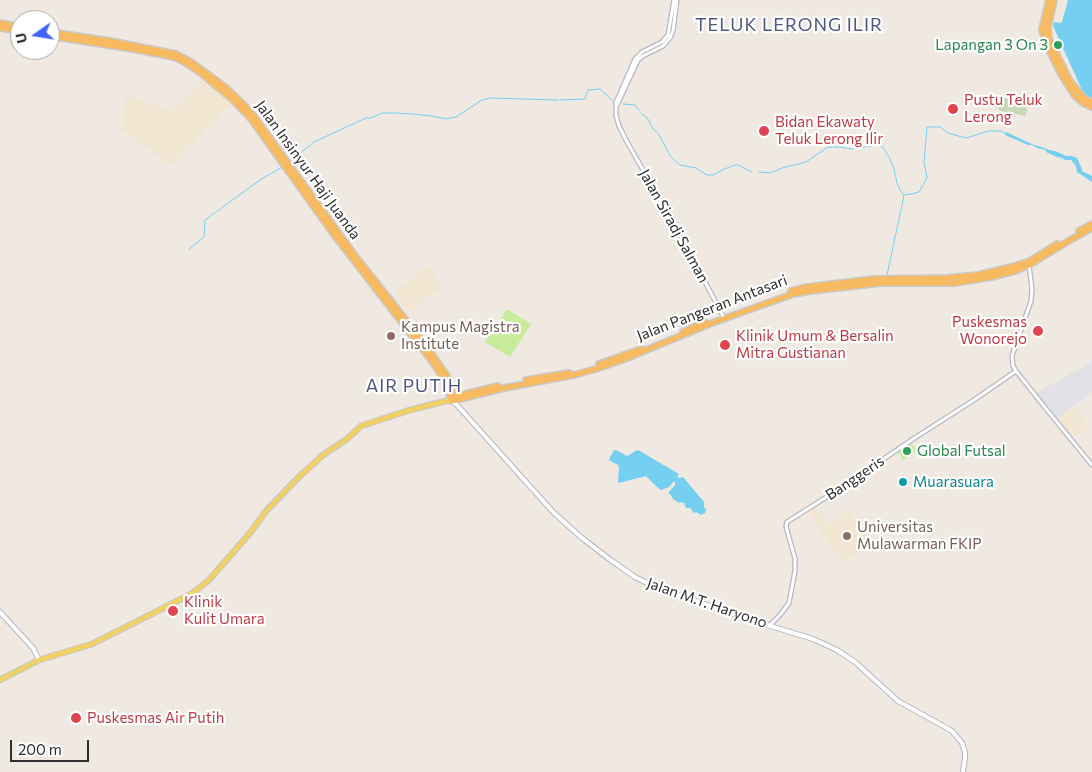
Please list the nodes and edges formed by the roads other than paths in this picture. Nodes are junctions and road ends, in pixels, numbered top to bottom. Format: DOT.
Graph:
graph roads {
  1 [pos="676,0"];
  2 [pos="1049,0"];
  3 [pos="1054,0"];
  4 [pos="1046,22"];
  5 [pos="60,34"];
  6 [pos="60,38"];
  7 [pos="223,89"];
  8 [pos="1092,103"];
  9 [pos="1092,107"];
  10 [pos="1092,224"];
  11 [pos="1092,228"];
  12 [pos="1029,263"];
  13 [pos="893,281"];
  14 [pos="723,316"];
  15 [pos="1016,371"];
  16 [pos="530,381"];
  17 [pos="452,400"];
  18 [pos="1092,465"];
  19 [pos="0,612"];
  20 [pos="770,625"];
  21 [pos="40,660"];
  22 [pos="0,680"];
  23 [pos="963,772"];
  1 -- 14 [label="street, Jalan Siradj Salman"];
  2 -- 4 [label="highway"];
  3 -- 4 [label="highway"];
  4 -- 8 [label="highway"];
  4 -- 9 [label="highway"];
  5 -- 7 [label="highway, Jalan Insinyur Haji Juanda"];
  6 -- 7 [label="highway, Jalan Insinyur Haji Juanda"];
  7 -- 17 [label="highway, Jalan Insinyur Haji Juanda"];
  10 -- 12 [label="highway, Jalan Pangeran Antasari"];
  11 -- 12 [label="highway, Jalan Pangeran Antasari"];
  12 -- 13 [label="highway, Jalan Pangeran Antasari"];
  12 -- 15 [label="street"];
  13 -- 14 [label="highway, Jalan Pangeran Antasari"];
  13 -- 16 [label="highway, Jalan Pangeran Antasari"];
  14 -- 16 [label="highway, Jalan Pangeran Antasari"];
  15 -- 18 [label="street"];
  15 -- 20 [label="street, Banggeris"];
  16 -- 17 [label="highway, Jalan Pangeran Antasari"];
  17 -- 20 [label="main road, Jalan M.T. Haryono"];
  17 -- 21 [label="main road"];
  19 -- 21 [label="main road"];
  20 -- 23 [label="main road, Jalan M.T. Haryono"];
  21 -- 22 [label="main road"];
}
